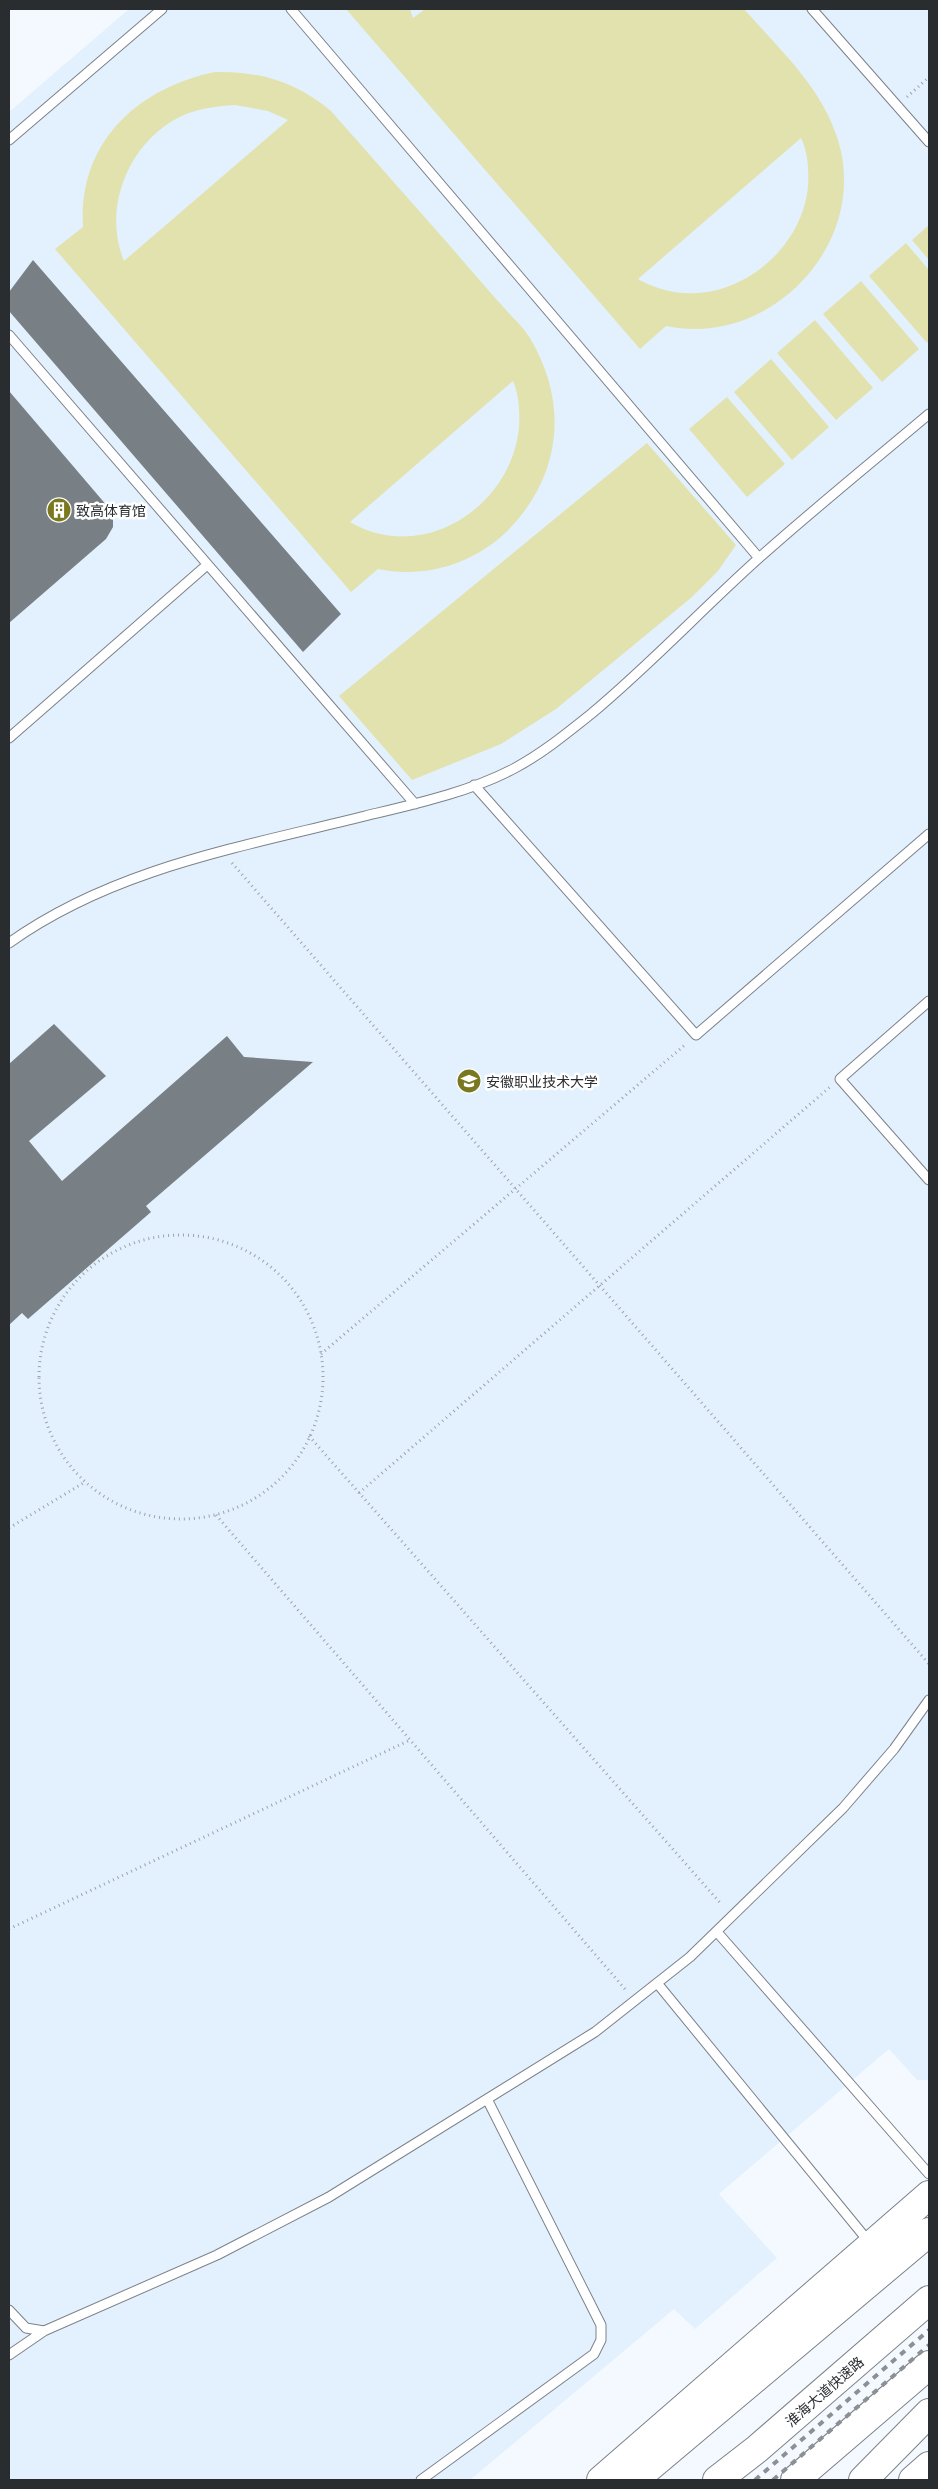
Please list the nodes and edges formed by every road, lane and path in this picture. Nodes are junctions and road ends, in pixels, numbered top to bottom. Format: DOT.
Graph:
graph roads {
  1 [pos="162,9"];
  2 [pos="291,9"];
  3 [pos="812,9"];
  4 [pos="929,77"];
  5 [pos="897,105"];
  6 [pos="9,140"];
  7 [pos="929,142"];
  8 [pos="9,335"];
  9 [pos="929,414"];
  10 [pos="759,558"];
  11 [pos="207,565"];
  12 [pos="9,738"];
  13 [pos="474,785"];
  14 [pos="414,804"];
  15 [pos="929,834"];
  16 [pos="222,852"];
  17 [pos="9,943"];
  18 [pos="929,1000"];
  19 [pos="696,1035"];
  20 [pos="840,1079"];
  21 [pos="929,1180"];
  22 [pos="516,1188"];
  23 [pos="600,1286"];
  24 [pos="321,1354"];
  25 [pos="309,1436"];
  26 [pos="85,1482"];
  27 [pos="359,1493"];
  28 [pos="216,1515"];
  29 [pos="9,1528"];
  30 [pos="929,1664"];
  31 [pos="929,1700"];
  32 [pos="410,1740"];
  33 [pos="732,1917"];
  34 [pos="9,1929"];
  35 [pos="717,1932"];
  36 [pos="657,1983"];
  37 [pos="635,2000"];
  38 [pos="487,2099"];
  39 [pos="929,2174"];
  40 [pos="929,2195"];
  41 [pos="929,2232"];
  42 [pos="872,2245"];
  43 [pos="929,2300"];
  44 [pos="9,2310"];
  45 [pos="44,2331"];
  46 [pos="9,2355"];
  47 [pos="929,2364"];
  48 [pos="929,2413"];
  49 [pos="929,2466"];
  50 [pos="421,2480"];
  51 [pos="601,2480"];
  52 [pos="634,2480"];
  53 [pos="717,2480"];
  54 [pos="795,2480"];
  55 [pos="863,2480"];
  56 [pos="913,2480"];
  1 -- 6 [label="lane"];
  2 -- 10 [label="lane"];
  3 -- 5 [label="lane"];
  4 -- 5 [label="path"];
  5 -- 7 [label="lane"];
  8 -- 11 [label="lane"];
  9 -- 10 [label="lane"];
  10 -- 13 [label="lane"];
  11 -- 12 [label="lane"];
  11 -- 14 [label="lane"];
  13 -- 14 [label="lane"];
  13 -- 19 [label="lane"];
  14 -- 16 [label="lane"];
  15 -- 19 [label="lane"];
  16 -- 17 [label="lane"];
  16 -- 22 [label="path"];
  18 -- 20 [label="lane"];
  19 -- 22 [label="path"];
  20 -- 21 [label="lane"];
  20 -- 23 [label="path"];
  22 -- 23 [label="path"];
  22 -- 24 [label="path"];
  23 -- 27 [label="path"];
  23 -- 30 [label="path"];
  24 -- 25 [label="path"];
  24 -- 26 [label="path"];
  25 -- 27 [label="path"];
  25 -- 28 [label="path"];
  26 -- 28 [label="path"];
  26 -- 29 [label="path"];
  27 -- 33 [label="path"];
  28 -- 32 [label="path"];
  31 -- 33 [label="lane"];
  32 -- 34 [label="path"];
  32 -- 37 [label="path"];
  33 -- 35 [label="lane"];
  35 -- 36 [label="lane"];
  35 -- 39 [label="lane"];
  36 -- 37 [label="lane"];
  36 -- 42 [label="lane"];
  37 -- 38 [label="lane"];
  38 -- 45 [label="lane"];
  38 -- 50 [label="lane"];
  40 -- 42 [label="highway"];
  41 -- 52 [label="highway"];
  42 -- 51 [label="highway"];
  43 -- 53 [label="highway, 淮海大道快速路"];
  44 -- 45 [label="lane"];
  45 -- 46 [label="lane"];
  47 -- 54 [label="highway"];
  48 -- 55 [label="highway"];
  49 -- 56 [label="highway"];
}
